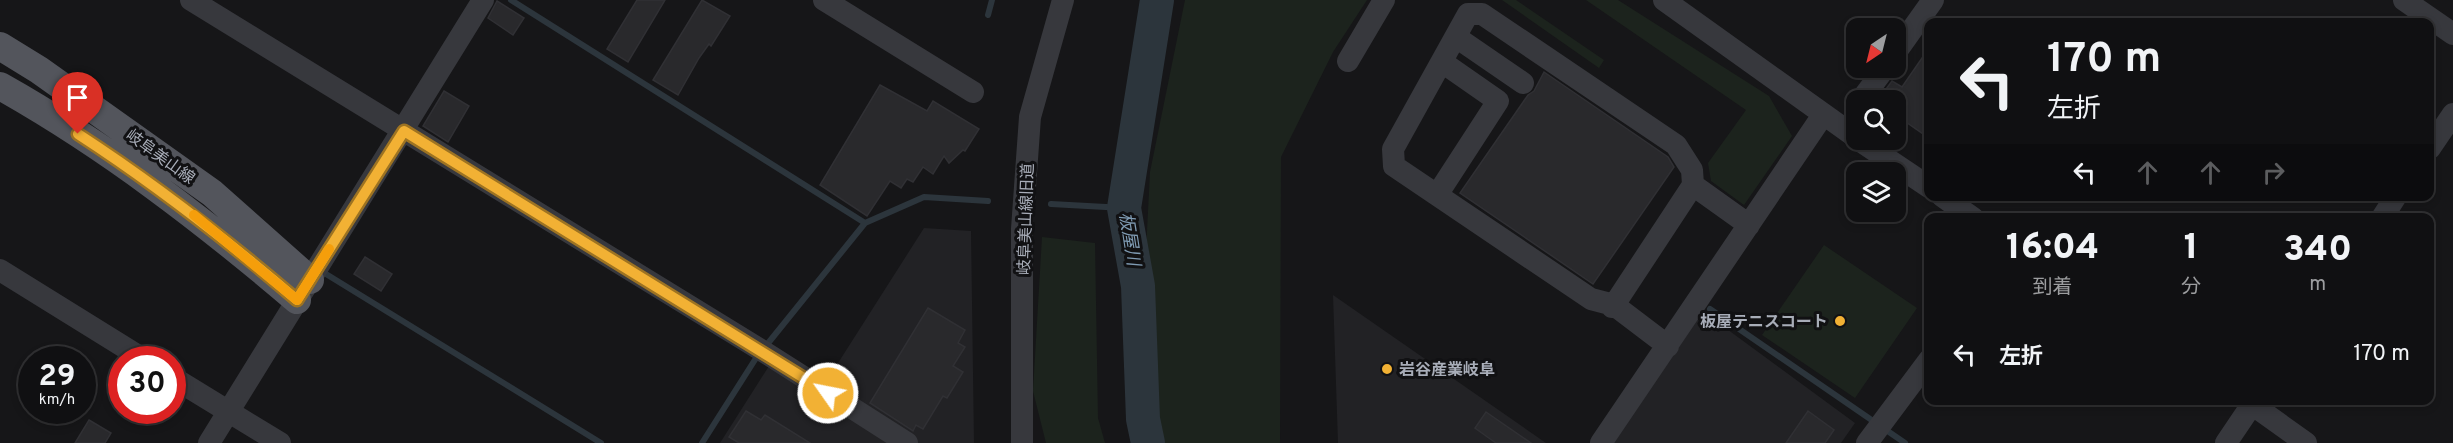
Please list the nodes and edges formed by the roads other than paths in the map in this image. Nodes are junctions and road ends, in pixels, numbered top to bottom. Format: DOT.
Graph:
graph roads {
  1 [pos="191,0"];
  2 [pos="483,0"];
  3 [pos="824,0"];
  4 [pos="1063,0"];
  5 [pos="1384,0"];
  6 [pos="1664,0"];
  7 [pos="1933,0"];
  8 [pos="2404,0"];
  9 [pos="2430,18"];
  10 [pos="2434,21"];
  11 [pos="2453,34"];
  12 [pos="1456,38"];
  13 [pos="1906,38"];
  14 [pos="0,46"];
  15 [pos="1348,61"];
  16 [pos="1442,62"];
  17 [pos="1523,83"];
  18 [pos="0,86"];
  19 [pos="974,92"];
  20 [pos="2453,114"];
  21 [pos="1845,130"];
  22 [pos="404,131"];
  23 [pos="2434,142"];
  24 [pos="1924,184"];
  25 [pos="1693,185"];
  26 [pos="1437,195"];
  27 [pos="1949,201"];
  28 [pos="1966,213"];
  29 [pos="1749,225"];
  30 [pos="0,270"];
  31 [pos="303,290"];
  32 [pos="1613,306"];
  33 [pos="122,346"];
  34 [pos="1668,346"];
  35 [pos="1924,367"];
  36 [pos="186,386"];
  37 [pos="2249,405"];
  38 [pos="2255,405"];
  39 [pos="229,412"];
  40 [pos="1020,441"];
  41 [pos="209,443"];
  42 [pos="280,443"];
  43 [pos="907,443"];
  44 [pos="1601,443"];
  45 [pos="1867,443"];
  46 [pos="2226,443"];
  47 [pos="2306,443"];
  1 -- 22 [label="street"];
  2 -- 22 [label="street"];
  3 -- 19 [label="street"];
  4 -- 40 [label="street, 岐阜美山線旧道"];
  5 -- 15 [label="street"];
  6 -- 21 [label="street"];
  7 -- 13 [label="street"];
  8 -- 9 [label="street"];
  10 -- 11 [label="street"];
  12 -- 16 [label="street"];
  12 -- 17 [label="street"];
  12 -- 25 [label="street"];
  14 -- 31 [label="main road, 岐阜美山線"];
  16 -- 26 [label="street"];
  16 -- 26 [label="street"];
  18 -- 31 [label="main road, 岐阜美山線"];
  20 -- 23 [label="street"];
  21 -- 24 [label="street"];
  21 -- 29 [label="street"];
  22 -- 31 [label="street"];
  22 -- 43 [label="street"];
  25 -- 29 [label="street"];
  25 -- 32 [label="street"];
  26 -- 32 [label="street"];
  27 -- 28 [label="street"];
  29 -- 34 [label="street"];
  30 -- 33 [label="street"];
  31 -- 39 [label="street"];
  32 -- 34 [label="street"];
  34 -- 44 [label="street"];
  35 -- 45 [label="street"];
  36 -- 39 [label="street"];
  37 -- 46 [label="street"];
  38 -- 47 [label="street"];
  39 -- 41 [label="street"];
  39 -- 42 [label="street"];
}
